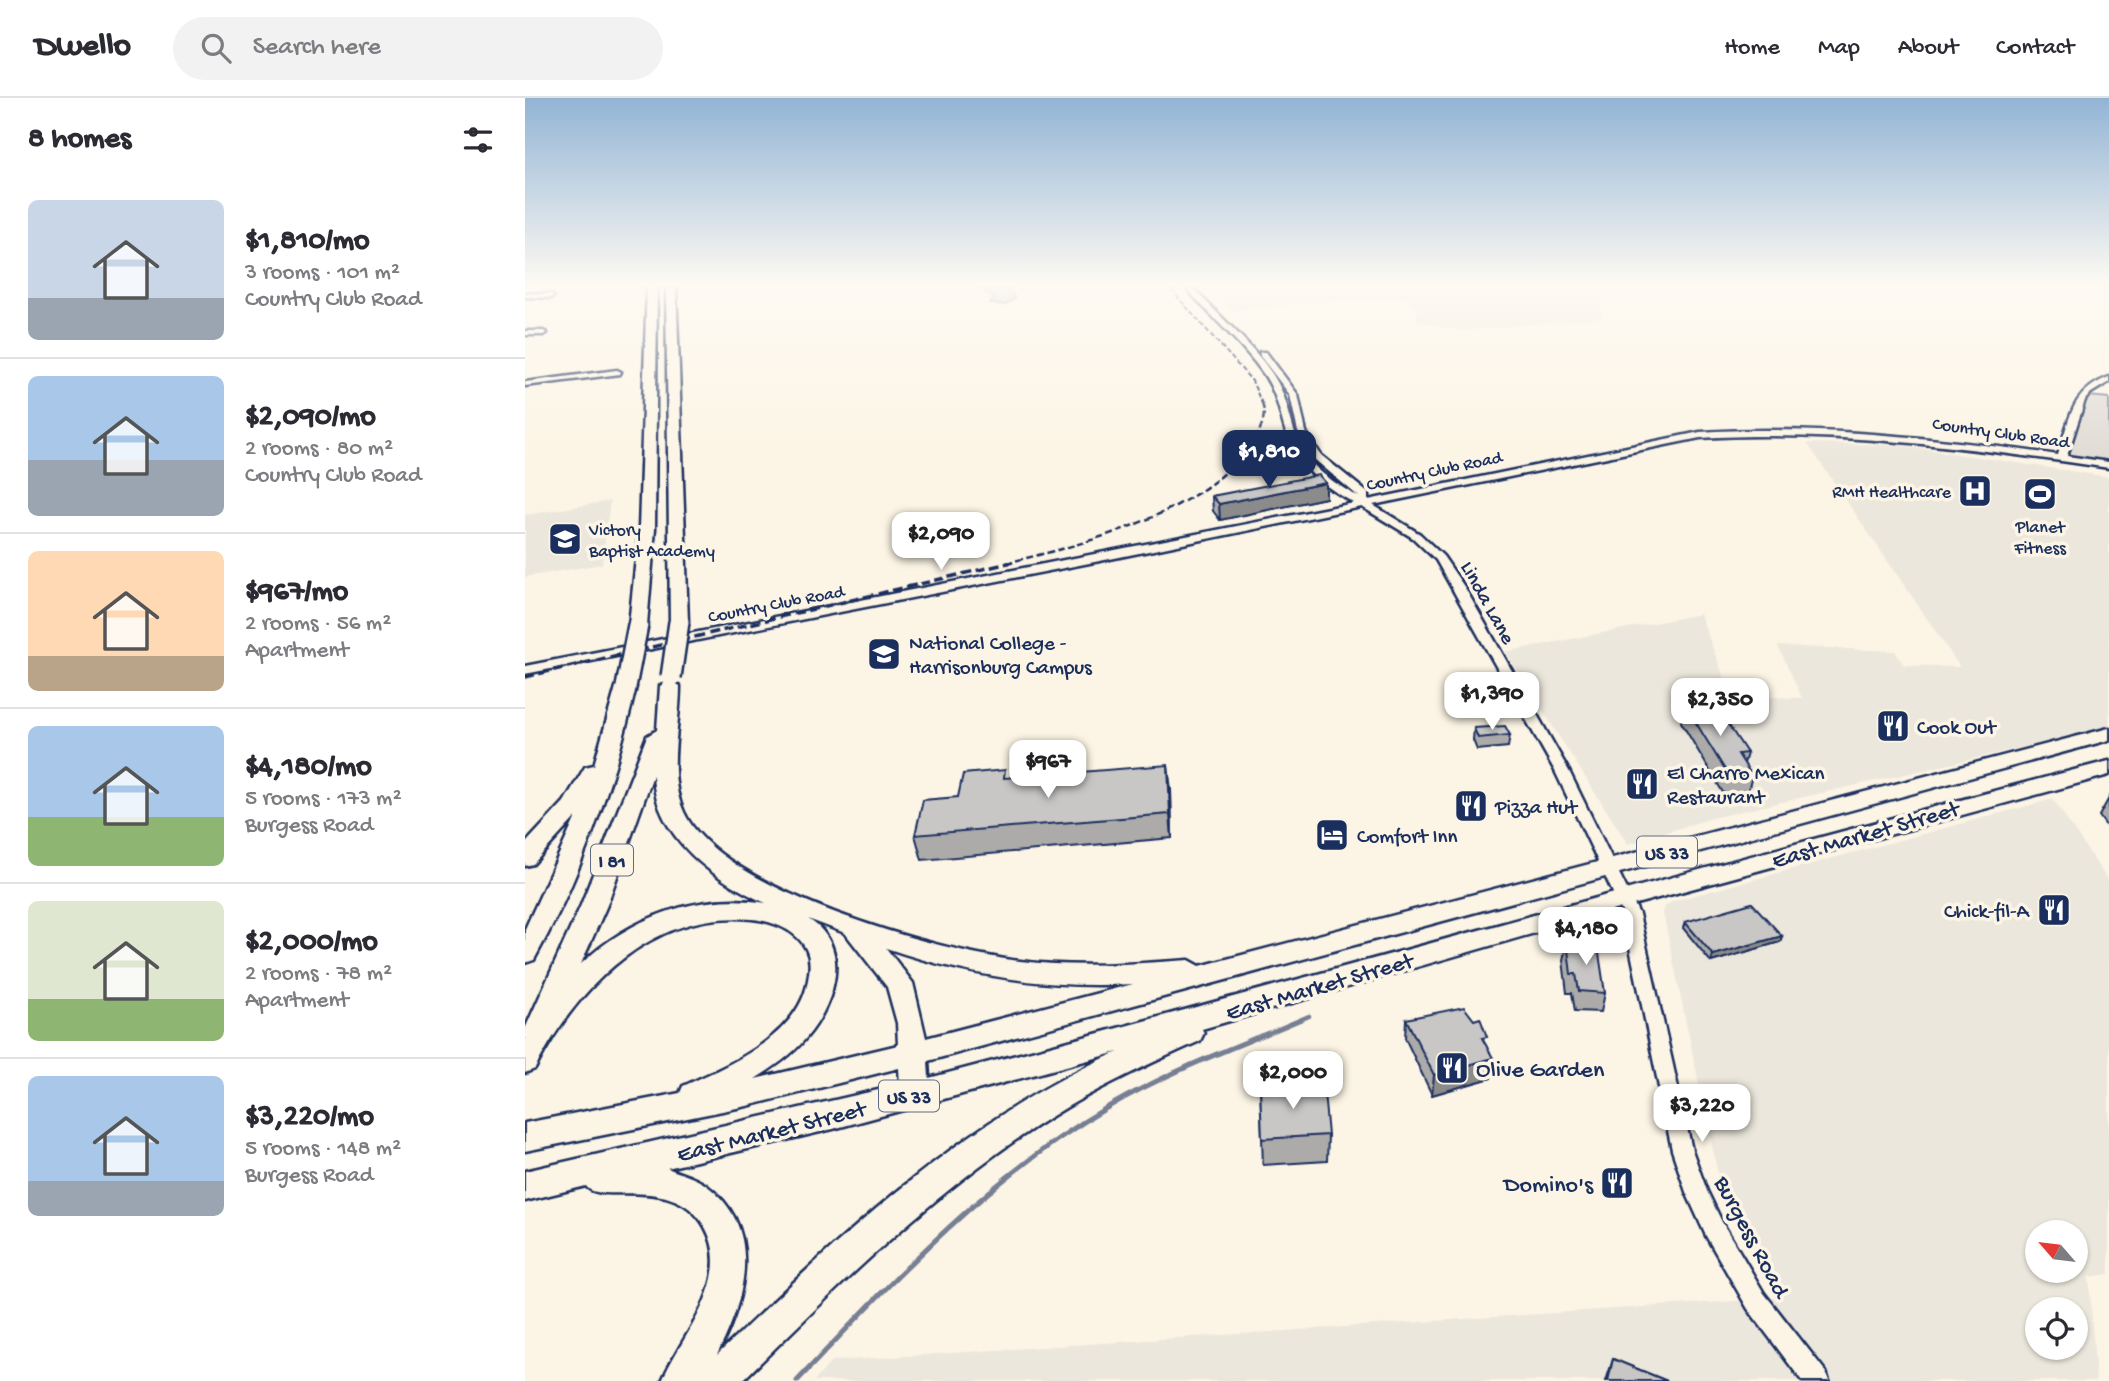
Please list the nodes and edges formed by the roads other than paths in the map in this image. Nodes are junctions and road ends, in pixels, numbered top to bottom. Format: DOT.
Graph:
graph roads {
  1 [pos="651,344"];
  2 [pos="673,344"];
  3 [pos="1242,344"];
  4 [pos="1252,344"];
  5 [pos="617,372"];
  6 [pos="2109,379"];
  7 [pos="525,384"];
  8 [pos="2063,458"];
  9 [pos="2109,465"];
  10 [pos="1363,503"];
  11 [pos="525,670"];
  12 [pos="671,682"];
  13 [pos="620,712"];
  14 [pos="2109,734"];
  15 [pos="2051,750"];
  16 [pos="2109,768"];
  17 [pos="1974,770"];
  18 [pos="2008,793"];
  19 [pos="1931,814"];
  20 [pos="525,858"];
  21 [pos="1610,867"];
  22 [pos="1625,898"];
  23 [pos="854,927"];
  24 [pos="525,953"];
  25 [pos="1226,969"];
  26 [pos="1290,994"];
  27 [pos="531,1049"];
  28 [pos="915,1054"];
  29 [pos="915,1094"];
  30 [pos="656,1113"];
  31 [pos="532,1135"];
  32 [pos="559,1180"];
  33 [pos="525,1186"];
  34 [pos="680,1381"];
  35 [pos="716,1381"];
  36 [pos="1817,1381"];
  1 -- 13 [label="highway, I 81, bridge"];
  2 -- 12 [label="highway, I 81, bridge"];
  3 -- 10 [label="street, Linda Lane"];
  4 -- 10 [label="street, Linda Lane"];
  5 -- 7 [label="street"];
  6 -- 8 [label="street"];
  8 -- 9 [label="street, Country Club Road"];
  8 -- 10 [label="street, Country Club Road"];
  10 -- 11 [label="street, Country Club Road"];
  10 -- 21 [label="street, Linda Lane"];
  12 -- 23 [label="highway"];
  12 -- 27 [label="highway, I 81"];
  13 -- 20 [label="highway"];
  13 -- 24 [label="highway, I 81"];
  14 -- 15 [label="highway, East Market Street / US 33"];
  15 -- 17 [label="highway, East Market Street / US 33"];
  15 -- 18 [label="highway"];
  16 -- 18 [label="highway, East Market Street / US 33"];
  17 -- 19 [label="highway"];
  17 -- 21 [label="highway, East Market Street / US 33"];
  18 -- 19 [label="highway, East Market Street / US 33"];
  19 -- 22 [label="highway, East Market Street / US 33"];
  21 -- 22 [label="street, Linda Lane"];
  21 -- 25 [label="highway, East Market Street / US 33"];
  22 -- 26 [label="highway, East Market Street / US 33"];
  22 -- 36 [label="street, Burgess Road"];
  23 -- 25 [label="highway"];
  23 -- 28 [label="highway"];
  25 -- 28 [label="highway, East Market Street / US 33"];
  26 -- 29 [label="highway, East Market Street / US 33"];
  26 -- 35 [label="highway"];
  27 -- 30 [label="highway"];
  28 -- 29 [label="highway"];
  28 -- 30 [label="highway, East Market Street / US 33"];
  29 -- 32 [label="highway, East Market Street / US 33"];
  30 -- 31 [label="highway, East Market Street / US 33"];
  32 -- 33 [label="highway, East Market Street / US 33"];
  32 -- 34 [label="highway"];
}
